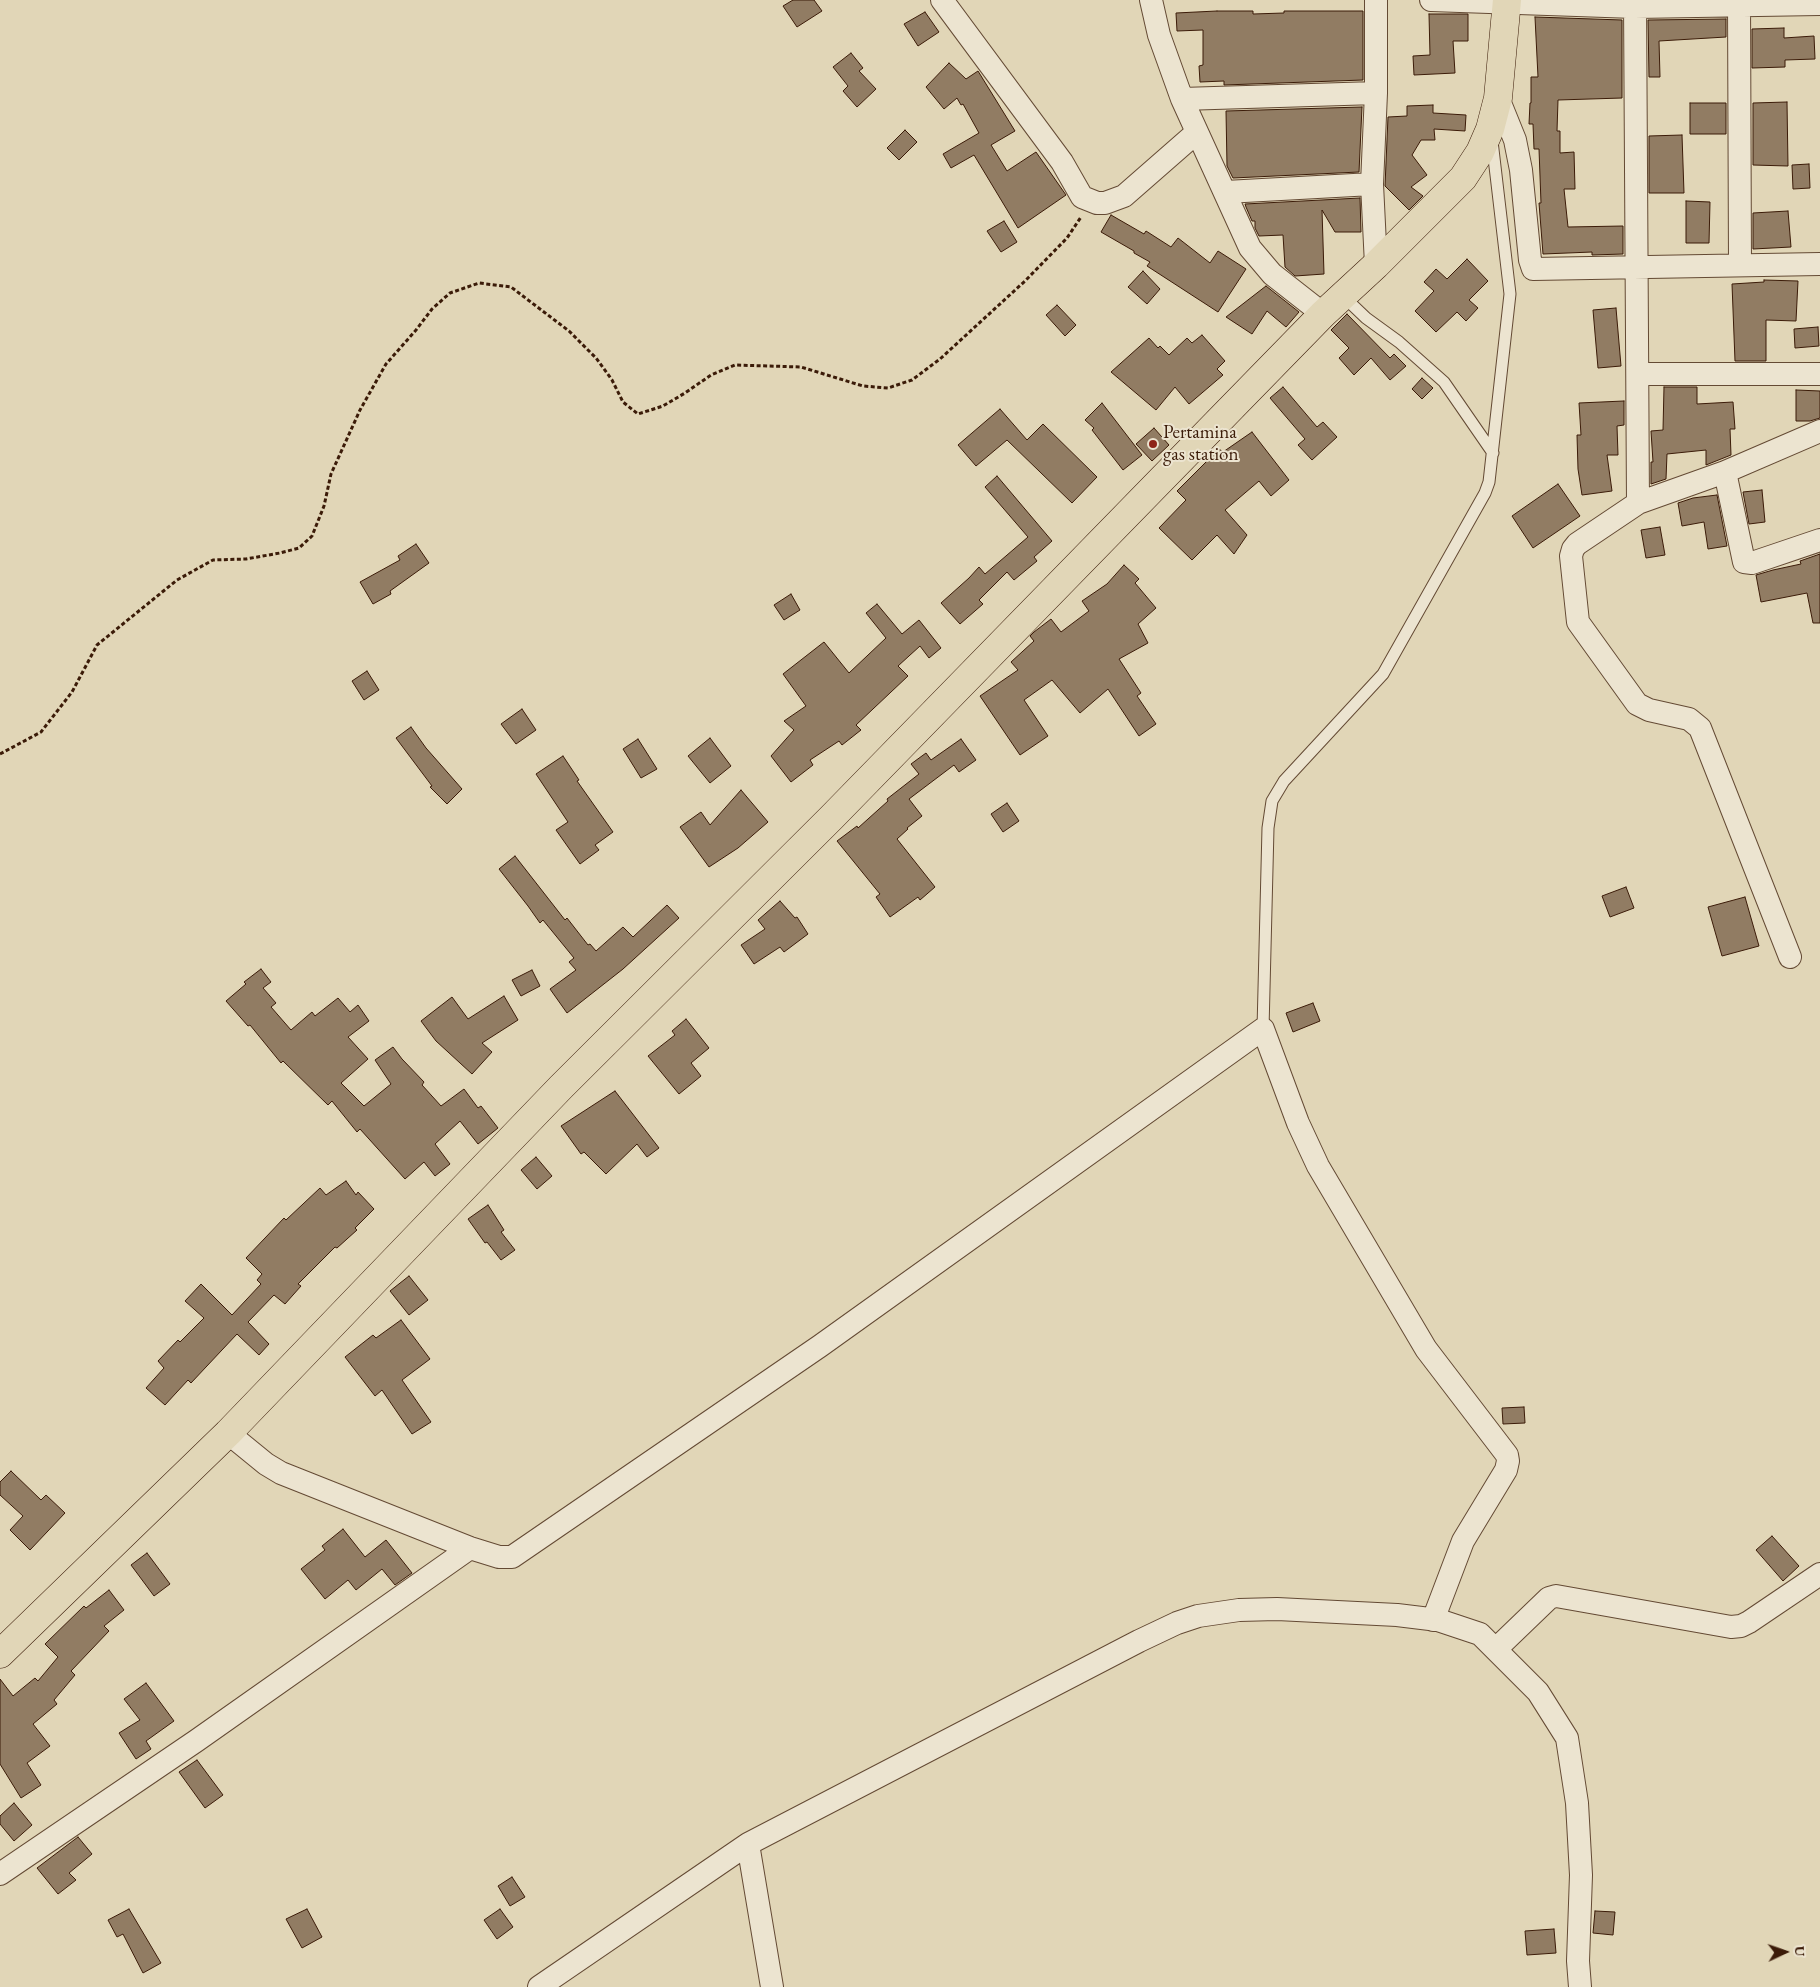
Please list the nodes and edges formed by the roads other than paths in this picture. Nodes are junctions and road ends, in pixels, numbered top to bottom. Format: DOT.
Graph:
graph roads {
  1 [pos="942,0"];
  2 [pos="1151,0"];
  3 [pos="1376,0"];
  4 [pos="1431,0"];
  5 [pos="1820,0"];
  6 [pos="1507,1"];
  7 [pos="1635,3"];
  8 [pos="1738,3"];
  9 [pos="1820,4"];
  10 [pos="1376,92"];
  11 [pos="1498,98"];
  12 [pos="1182,99"];
  13 [pos="1490,129"];
  14 [pos="1196,133"];
  15 [pos="1372,184"];
  16 [pos="1226,192"];
  17 [pos="1820,264"];
  18 [pos="1376,265"];
  19 [pos="1740,265"];
  20 [pos="1637,267"];
  21 [pos="1343,296"];
  22 [pos="1323,314"];
  23 [pos="1638,374"];
  24 [pos="1820,374"];
  25 [pos="1820,431"];
  26 [pos="1493,453"];
  27 [pos="1725,472"];
  28 [pos="1638,502"];
  29 [pos="1820,540"];
  30 [pos="1790,957"];
  31 [pos="1263,1030"];
  32 [pos="228,1433"];
  33 [pos="470,1548"];
  34 [pos="1820,1574"];
  35 [pos="1433,1620"];
  36 [pos="1496,1649"];
  37 [pos="0,1654"];
  38 [pos="748,1844"];
  39 [pos="0,1874"];
  40 [pos="539,1987"];
  41 [pos="772,1987"];
  42 [pos="1580,1987"];
  1 -- 14 [label="street"];
  2 -- 12 [label="street"];
  3 -- 10 [label="street"];
  4 -- 6 [label="street"];
  5 -- 9 [label="street"];
  6 -- 7 [label="street"];
  6 -- 11 [label="highway"];
  7 -- 8 [label="street"];
  7 -- 20 [label="street"];
  8 -- 9 [label="street"];
  8 -- 19 [label="street"];
  10 -- 12 [label="street"];
  10 -- 15 [label="street"];
  11 -- 13 [label="highway"];
  11 -- 20 [label="street"];
  12 -- 14 [label="street"];
  13 -- 18 [label="highway"];
  13 -- 26 [label="lane"];
  14 -- 16 [label="street"];
  15 -- 16 [label="street"];
  15 -- 18 [label="street"];
  16 -- 22 [label="street"];
  17 -- 19 [label="street"];
  18 -- 21 [label="highway"];
  19 -- 20 [label="street"];
  20 -- 23 [label="street"];
  21 -- 22 [label="highway"];
  21 -- 26 [label="lane"];
  22 -- 32 [label="highway"];
  23 -- 24 [label="street"];
  23 -- 28 [label="street"];
  25 -- 27 [label="street"];
  26 -- 31 [label="lane"];
  27 -- 28 [label="street"];
  27 -- 29 [label="street"];
  28 -- 30 [label="street"];
  31 -- 33 [label="street"];
  31 -- 35 [label="street"];
  32 -- 33 [label="street"];
  32 -- 37 [label="highway"];
  33 -- 39 [label="street"];
  34 -- 36 [label="street"];
  35 -- 36 [label="street"];
  35 -- 38 [label="street"];
  36 -- 42 [label="street"];
  38 -- 40 [label="street"];
  38 -- 41 [label="street"];
}
